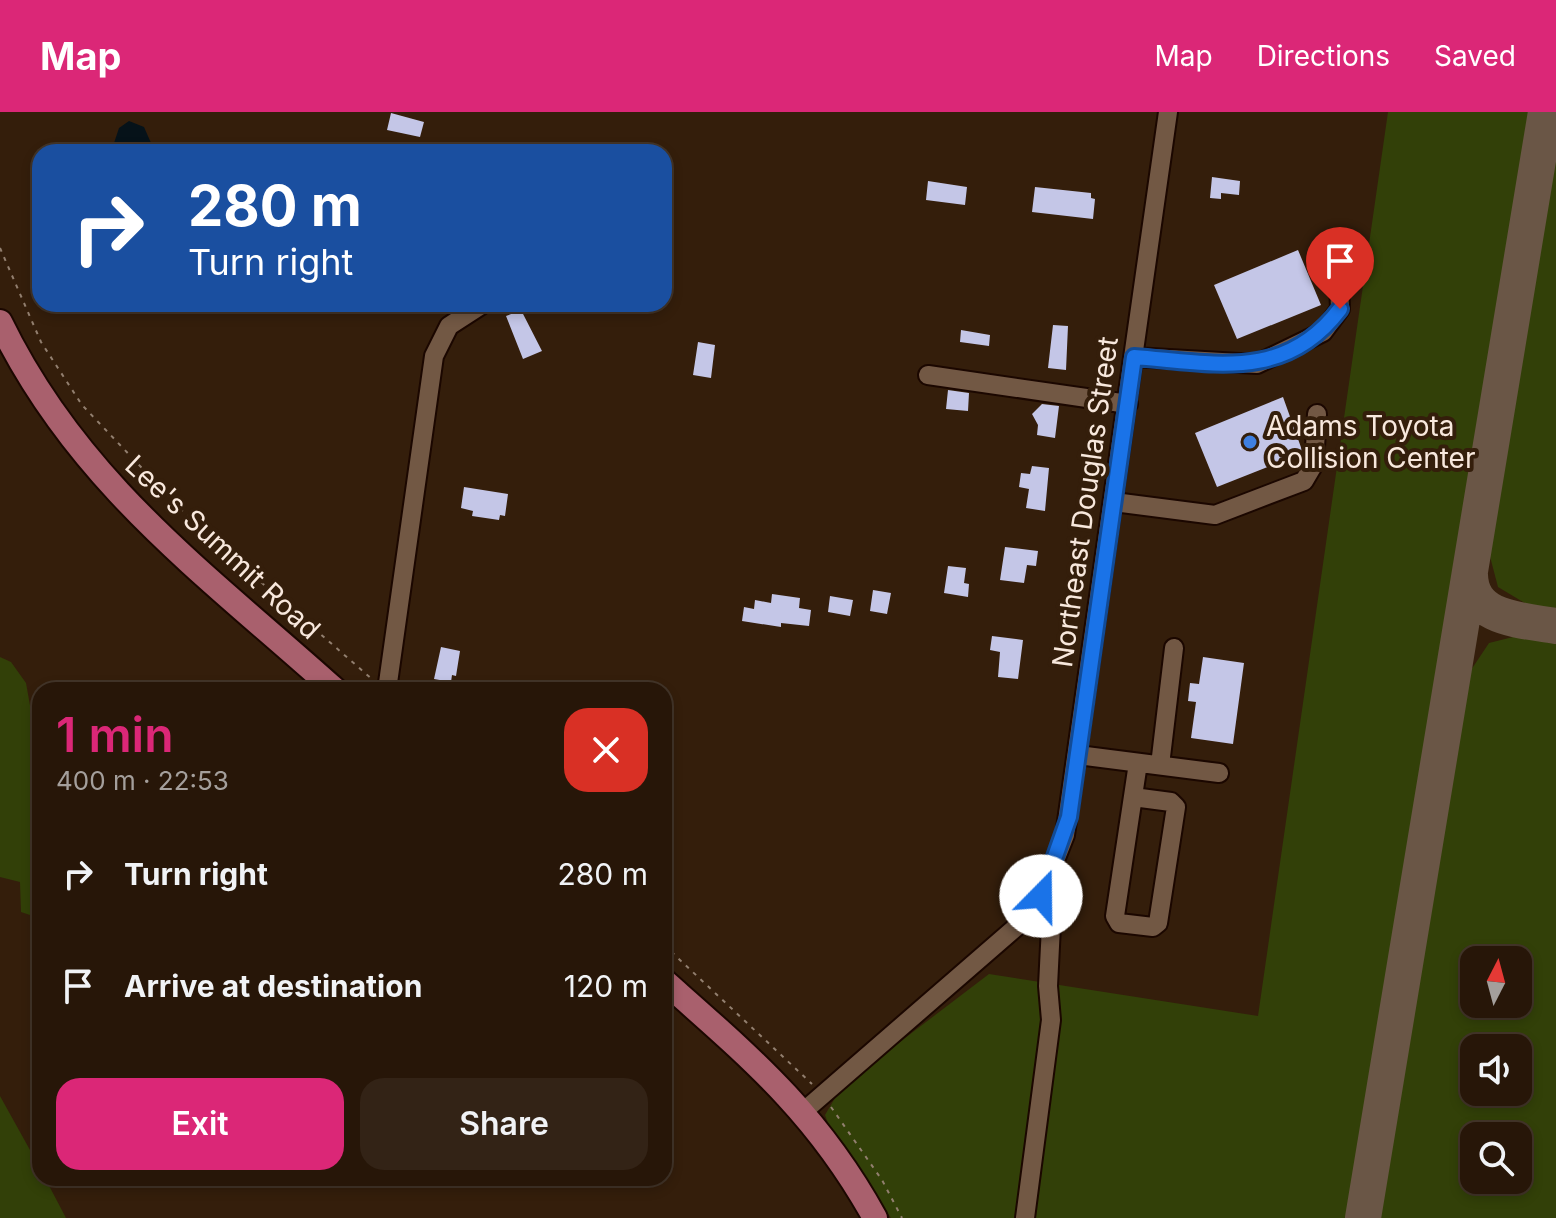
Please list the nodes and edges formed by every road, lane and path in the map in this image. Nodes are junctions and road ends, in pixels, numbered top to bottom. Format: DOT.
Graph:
graph roads {
  1 [pos="1168,112"];
  2 [pos="0,248"];
  3 [pos="1339,281"];
  4 [pos="471,312"];
  5 [pos="0,322"];
  6 [pos="1134,357"];
  7 [pos="928,375"];
  8 [pos="1128,404"];
  9 [pos="1317,414"];
  10 [pos="1114,502"];
  11 [pos="1174,648"];
  12 [pos="326,682"];
  13 [pos="377,682"];
  14 [pos="380,682"];
  15 [pos="1078,755"];
  16 [pos="1138,763"];
  17 [pos="1160,765"];
  18 [pos="1219,773"];
  19 [pos="1133,797"];
  20 [pos="1041,896"];
  21 [pos="672,988"];
  22 [pos="804,1111"];
  23 [pos="875,1218"];
  24 [pos="1025,1218"];
  1 -- 6 [label="street, Northeast Douglas Street"];
  2 -- 13 [label="path"];
  3 -- 6 [label="street"];
  4 -- 14 [label="street"];
  5 -- 12 [label="main road, Lee's Summit Road"];
  6 -- 8 [label="street, Northeast Douglas Street"];
  7 -- 8 [label="street"];
  8 -- 10 [label="street, Northeast Douglas Street"];
  9 -- 10 [label="street"];
  10 -- 15 [label="street, Northeast Douglas Street"];
  11 -- 17 [label="street"];
  15 -- 16 [label="street"];
  15 -- 20 [label="street, Northeast Douglas Street"];
  16 -- 17 [label="street"];
  16 -- 19 [label="street"];
  17 -- 18 [label="street"];
  19 -- 19 [label="street"];
  20 -- 22 [label="street, Northeast Douglas Street"];
  20 -- 24 [label="street"];
  21 -- 22 [label="main road"];
  22 -- 23 [label="main road"];
}
